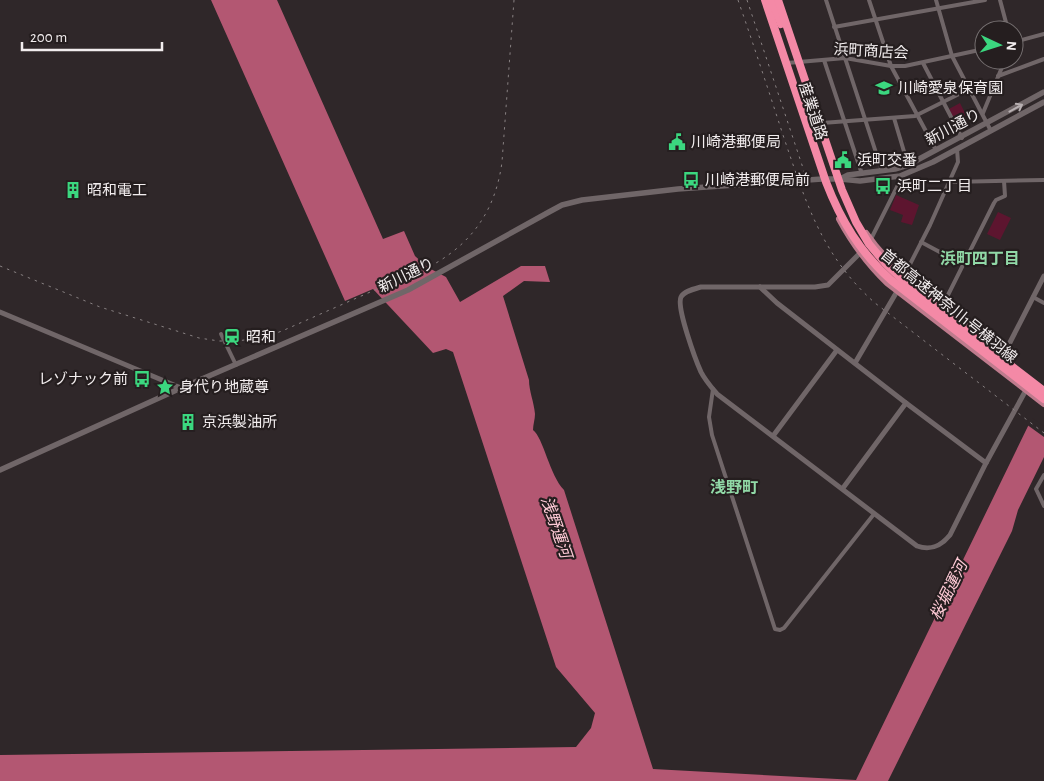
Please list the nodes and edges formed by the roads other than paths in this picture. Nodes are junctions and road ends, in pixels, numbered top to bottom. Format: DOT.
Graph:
graph roads {
  1 [pos="764,0"];
  2 [pos="771,0"];
  3 [pos="779,0"];
  4 [pos="826,0"];
  5 [pos="869,0"];
  6 [pos="936,0"];
  7 [pos="984,0"];
  8 [pos="1000,0"];
  9 [pos="965,2"];
  10 [pos="938,8"];
  11 [pos="774,10"];
  12 [pos="875,20"];
  13 [pos="1005,20"];
  14 [pos="834,27"];
  15 [pos="1044,34"];
  16 [pos="1024,39"];
  17 [pos="974,51"];
  18 [pos="952,56"];
  19 [pos="845,58"];
  20 [pos="1044,59"];
  21 [pos="824,60"];
  22 [pos="801,62"];
  23 [pos="784,63"];
  24 [pos="922,63"];
  25 [pos="891,66"];
  26 [pos="1001,70"];
  27 [pos="998,76"];
  28 [pos="969,89"];
  29 [pos="1044,92"];
  30 [pos="943,102"];
  31 [pos="1044,102"];
  32 [pos="983,113"];
  33 [pos="917,116"];
  34 [pos="894,118"];
  35 [pos="865,120"];
  36 [pos="845,122"];
  37 [pos="822,123"];
  38 [pos="988,123"];
  39 [pos="991,131"];
  40 [pos="962,138"];
  41 [pos="957,149"];
  42 [pos="936,150"];
  43 [pos="817,154"];
  44 [pos="830,155"];
  45 [pos="908,165"];
  46 [pos="882,171"];
  47 [pos="862,174"];
  48 [pos="900,176"];
  49 [pos="822,179"];
  50 [pos="840,179"];
  51 [pos="1044,180"];
  52 [pos="1004,181"];
  53 [pos="949,182"];
  54 [pos="871,240"];
  55 [pos="921,242"];
  56 [pos="860,254"];
  57 [pos="964,265"];
  58 [pos="904,276"];
  59 [pos="1044,276"];
  60 [pos="759,287"];
  61 [pos="898,292"];
  62 [pos="1033,297"];
  63 [pos="1044,302"];
  64 [pos="942,308"];
  65 [pos="0,312"];
  66 [pos="222,334"];
  67 [pos="837,350"];
  68 [pos="1003,356"];
  69 [pos="854,363"];
  70 [pos="236,365"];
  71 [pos="1044,387"];
  72 [pos="181,388"];
  73 [pos="713,389"];
  74 [pos="1026,390"];
  75 [pos="1044,391"];
  76 [pos="1044,399"];
  77 [pos="906,403"];
  78 [pos="1044,404"];
  79 [pos="773,436"];
  80 [pos="986,463"];
  81 [pos="0,470"];
  82 [pos="1044,475"];
  83 [pos="843,488"];
  84 [pos="1044,506"];
  85 [pos="874,514"];
  1 -- 23 [label="main road, 産業道路"];
  1 -- 43 [label="highway, 首都高速神奈川1号横羽線"];
  2 -- 11 [label="highway"];
  3 -- 22 [label="main road, 産業道路"];
  3 -- 44 [label="highway, 首都高速神奈川1号横羽線"];
  4 -- 14 [label="street"];
  5 -- 12 [label="street"];
  6 -- 10 [label="street"];
  7 -- 9 [label="street"];
  8 -- 13 [label="street"];
  9 -- 10 [label="street"];
  10 -- 12 [label="street"];
  10 -- 18 [label="street"];
  11 -- 43 [label="highway"];
  11 -- 44 [label="highway"];
  12 -- 14 [label="street"];
  12 -- 25 [label="street"];
  14 -- 19 [label="street"];
  15 -- 16 [label="street"];
  17 -- 18 [label="street, 浜町商店会"];
  18 -- 24 [label="street, 浜町商店会"];
  18 -- 28 [label="street"];
  19 -- 21 [label="street, 浜町商店会"];
  19 -- 25 [label="street, 浜町商店会"];
  19 -- 35 [label="street"];
  20 -- 27 [label="street"];
  21 -- 22 [label="street, 浜町商店会"];
  21 -- 36 [label="street"];
  22 -- 23 [label="street, 浜町商店会"];
  22 -- 37 [label="main road, 産業道路"];
  23 -- 49 [label="main road, 産業道路"];
  24 -- 25 [label="street, 浜町商店会"];
  24 -- 30 [label="street"];
  25 -- 33 [label="street"];
  26 -- 27 [label="street"];
  27 -- 32 [label="street"];
  28 -- 30 [label="street"];
  28 -- 32 [label="street"];
  38 -- 29 [label="main road, 新川通り, one-way"];
  30 -- 33 [label="street"];
  30 -- 40 [label="street"];
  31 -- 39 [label="main road, 新川通り"];
  32 -- 38 [label="street"];
  33 -- 34 [label="street"];
  33 -- 42 [label="street"];
  34 -- 35 [label="street"];
  34 -- 45 [label="street"];
  35 -- 36 [label="street"];
  35 -- 46 [label="street"];
  36 -- 37 [label="street"];
  36 -- 47 [label="street"];
  37 -- 50 [label="main road, 産業道路"];
  38 -- 39 [label="street"];
  38 -- 40 [label="main road, 新川通り"];
  39 -- 41 [label="main road, 新川通り"];
  40 -- 42 [label="main road, 新川通り"];
  41 -- 48 [label="main road, 新川通り"];
  41 -- 53 [label="street"];
  42 -- 45 [label="main road, 新川通り"];
  43 -- 76 [label="highway, 首都高速神奈川1号横羽線"];
  44 -- 75 [label="highway, 首都高速神奈川1号横羽線"];
  45 -- 46 [label="main road, 新川通り"];
  46 -- 47 [label="main road, 新川通り"];
  47 -- 50 [label="main road, 新川通り"];
  48 -- 50 [label="main road, 新川通り"];
  48 -- 54 [label="street"];
  49 -- 50 [label="main road, 新川通り"];
  49 -- 56 [label="main road, 産業道路"];
  49 -- 70 [label="main road, 新川通り"];
  50 -- 54 [label="main road, 産業道路"];
  51 -- 52 [label="street"];
  52 -- 53 [label="street"];
  52 -- 57 [label="street"];
  53 -- 55 [label="street"];
  54 -- 56 [label="street"];
  54 -- 58 [label="main road, 産業道路"];
  55 -- 57 [label="street"];
  55 -- 58 [label="street"];
  56 -- 60 [label="street"];
  56 -- 61 [label="main road, 産業道路"];
  57 -- 64 [label="street"];
  58 -- 61 [label="street"];
  58 -- 64 [label="main road, 産業道路"];
  59 -- 62 [label="street"];
  60 -- 67 [label="street"];
  60 -- 73 [label="street"];
  61 -- 69 [label="street"];
  61 -- 74 [label="main road, 産業道路"];
  62 -- 63 [label="street"];
  62 -- 68 [label="street"];
  64 -- 68 [label="main road, 産業道路"];
  65 -- 72 [label="street"];
  66 -- 70 [label="street"];
  67 -- 69 [label="street"];
  67 -- 79 [label="street"];
  68 -- 71 [label="main road, 産業道路"];
  69 -- 77 [label="street"];
  70 -- 72 [label="main road, 新川通り"];
  72 -- 81 [label="main road, 新川通り"];
  73 -- 79 [label="street"];
  73 -- 85 [label="street"];
  74 -- 78 [label="main road, 産業道路"];
  74 -- 80 [label="street"];
  77 -- 80 [label="street"];
  77 -- 83 [label="street"];
  79 -- 83 [label="street"];
  80 -- 85 [label="street"];
  82 -- 84 [label="street"];
  83 -- 85 [label="street"];
}
